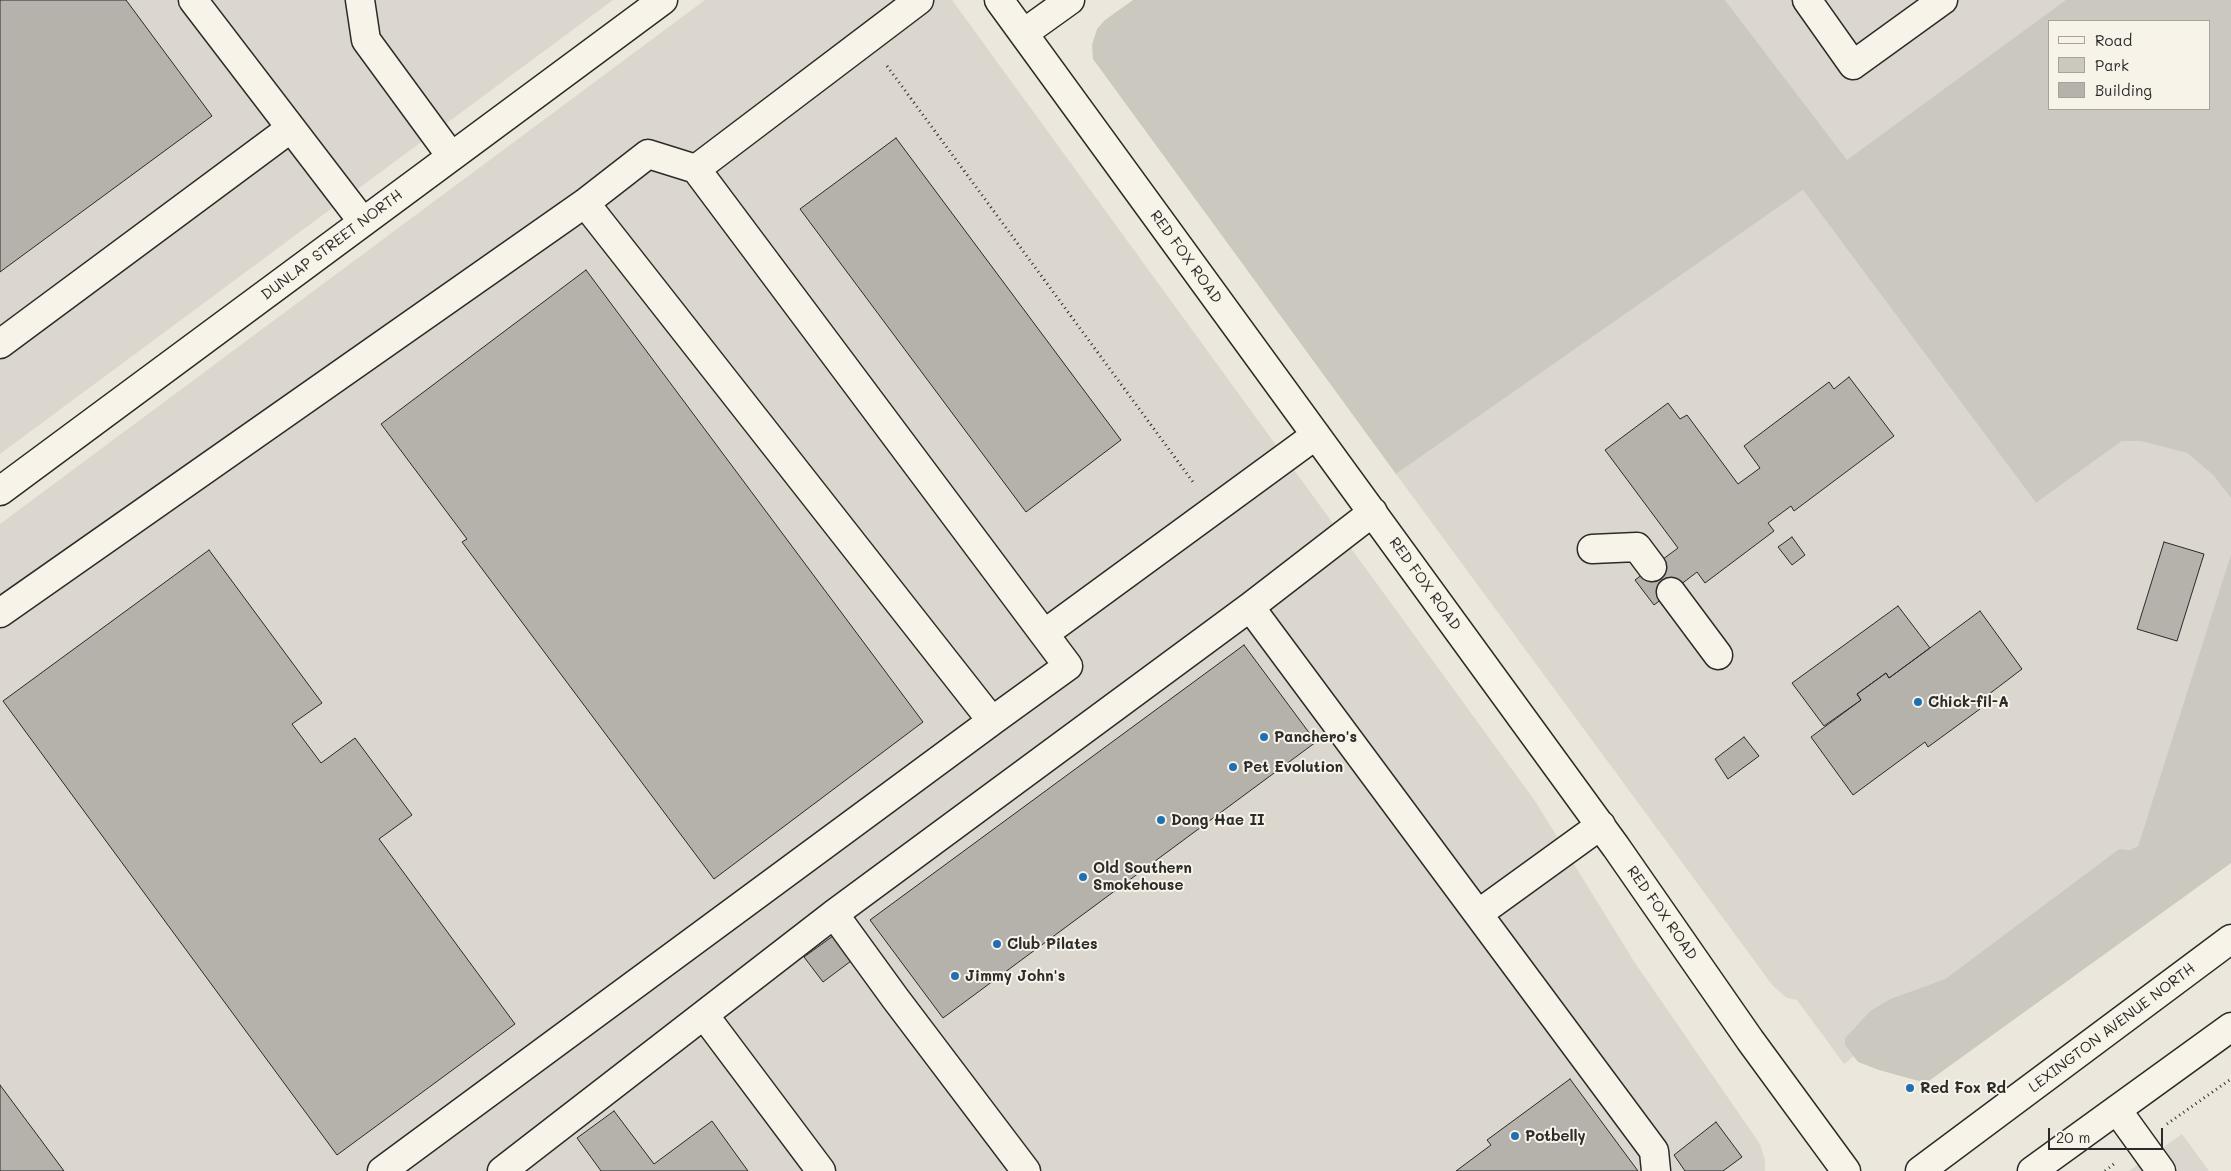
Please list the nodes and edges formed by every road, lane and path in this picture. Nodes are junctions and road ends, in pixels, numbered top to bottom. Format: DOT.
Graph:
graph roads {
  1 [pos="193,0"];
  2 [pos="360,0"];
  3 [pos="663,0"];
  4 [pos="919,0"];
  5 [pos="1000,0"];
  6 [pos="1070,0"];
  7 [pos="1807,0"];
  8 [pos="1943,0"];
  9 [pos="1024,33"];
  10 [pos="867,40"];
  11 [pos="291,128"];
  12 [pos="451,156"];
  13 [pos="696,169"];
  14 [pos="585,203"];
  15 [pos="363,222"];
  16 [pos="0,344"];
  17 [pos="1316,435"];
  18 [pos="0,491"];
  19 [pos="1214,510"];
  20 [pos="1373,512"];
  21 [pos="1592,549"];
  22 [pos="1652,567"];
  23 [pos="1671,592"];
  24 [pos="1250,606"];
  25 [pos="0,613"];
  26 [pos="1044,634"];
  27 [pos="1718,655"];
  28 [pos="992,721"];
  29 [pos="1600,825"];
  30 [pos="834,914"];
  31 [pos="1478,914"];
  32 [pos="2231,939"];
  33 [pos="704,1015"];
  34 [pos="2231,1027"];
  35 [pos="2117,1110"];
  36 [pos="1655,1161"];
  37 [pos="382,1171"];
  38 [pos="502,1171"];
  39 [pos="821,1171"];
  40 [pos="1026,1171"];
  41 [pos="1846,1171"];
  42 [pos="1920,1171"];
  43 [pos="2032,1171"];
  44 [pos="2161,1171"];
  1 -- 11 [label="street"];
  2 -- 12 [label="street"];
  3 -- 12 [label="street, DUNLAP STREET NORTH"];
  4 -- 10 [label="street"];
  5 -- 9 [label="street, RED FOX ROAD"];
  6 -- 9 [label="street"];
  7 -- 8 [label="street"];
  9 -- 17 [label="street, RED FOX ROAD"];
  10 -- 13 [label="street"];
  10 -- 19 [label="path"];
  11 -- 15 [label="street"];
  11 -- 16 [label="street"];
  12 -- 15 [label="street, DUNLAP STREET NORTH"];
  13 -- 14 [label="street"];
  13 -- 26 [label="street"];
  14 -- 25 [label="street"];
  14 -- 28 [label="street"];
  15 -- 18 [label="street, DUNLAP STREET NORTH"];
  17 -- 19 [label="street"];
  17 -- 20 [label="street, RED FOX ROAD"];
  19 -- 26 [label="street"];
  20 -- 24 [label="street"];
  20 -- 29 [label="street, RED FOX ROAD"];
  21 -- 22 [label="street"];
  23 -- 27 [label="street"];
  24 -- 30 [label="street"];
  24 -- 31 [label="street"];
  26 -- 28 [label="street"];
  28 -- 37 [label="street"];
  29 -- 31 [label="street"];
  29 -- 41 [label="street, RED FOX ROAD"];
  30 -- 33 [label="street"];
  30 -- 40 [label="street"];
  31 -- 36 [label="street"];
  32 -- 42 [label="street, LEXINGTON AVENUE NORTH"];
  33 -- 38 [label="street"];
  33 -- 39 [label="street"];
  34 -- 35 [label="street"];
  35 -- 43 [label="street"];
  35 -- 44 [label="street"];
}
